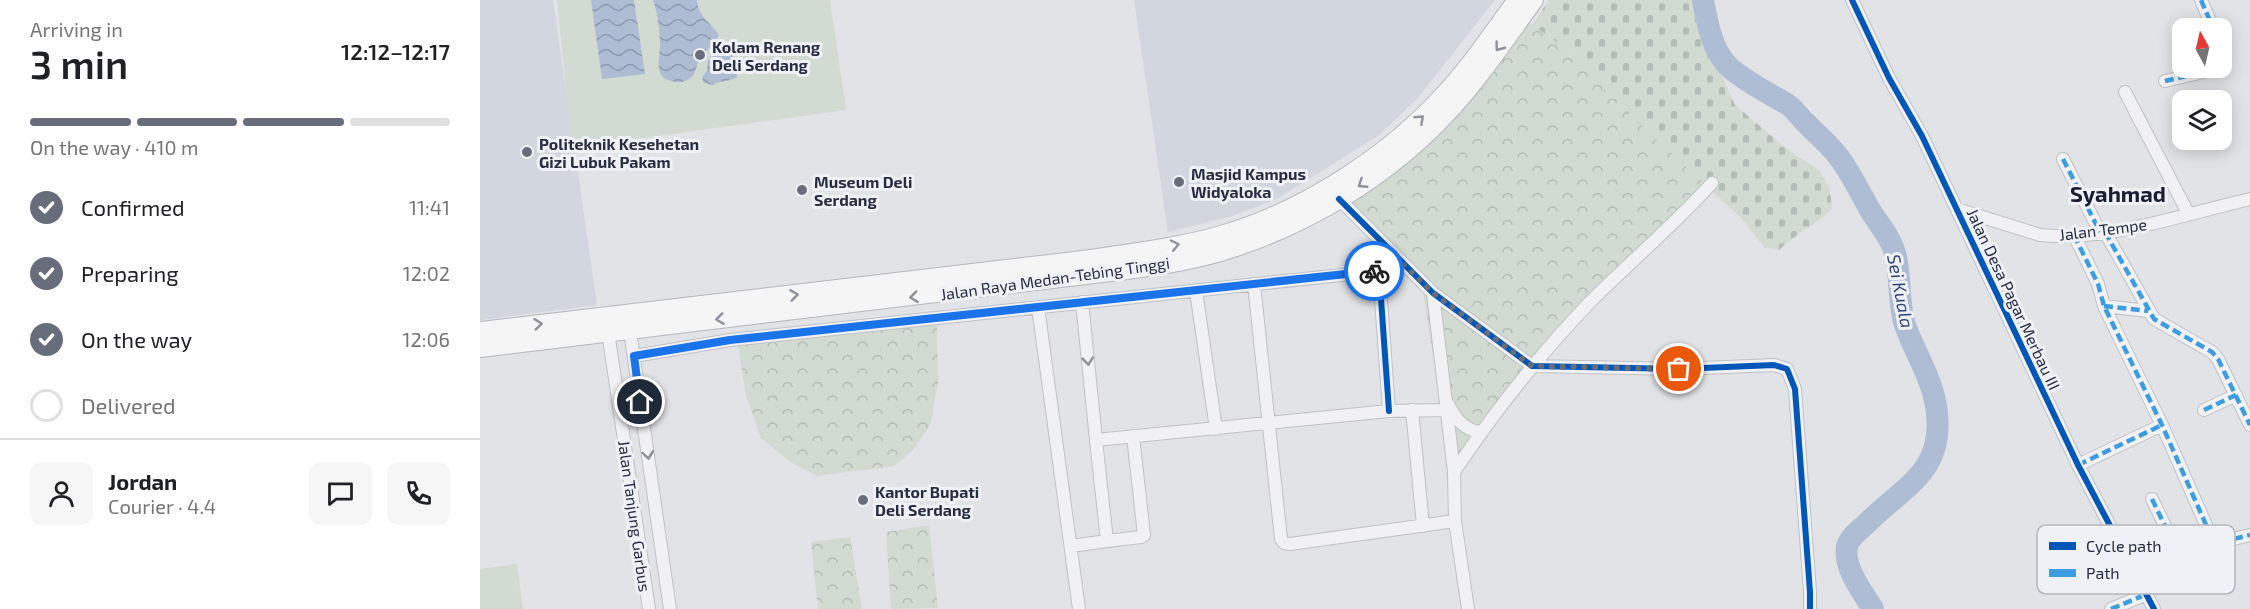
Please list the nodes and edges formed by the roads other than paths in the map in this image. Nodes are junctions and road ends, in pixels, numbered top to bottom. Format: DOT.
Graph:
graph roads {
  1 [pos="1517,0"];
  2 [pos="1534,0"];
  3 [pos="1852,0"];
  4 [pos="2201,0"];
  5 [pos="2209,18"];
  6 [pos="2178,78"];
  7 [pos="2165,81"];
  8 [pos="2125,92"];
  9 [pos="2063,159"];
  10 [pos="1712,183"];
  11 [pos="1339,199"];
  12 [pos="2250,199"];
  13 [pos="1958,212"];
  14 [pos="2188,213"];
  15 [pos="2102,232"];
  16 [pos="2074,235"];
  17 [pos="1401,262"];
  18 [pos="1379,271"];
  19 [pos="1254,284"];
  20 [pos="1197,291"];
  21 [pos="1433,293"];
  22 [pos="1082,302"];
  23 [pos="2103,302"];
  24 [pos="1038,307"];
  25 [pos="2148,311"];
  26 [pos="629,322"];
  27 [pos="607,325"];
  28 [pos="480,331"];
  29 [pos="480,348"];
  30 [pos="634,356"];
  31 [pos="1532,366"];
  32 [pos="2236,395"];
  33 [pos="1445,404"];
  34 [pos="1412,410"];
  35 [pos="2204,410"];
  36 [pos="1389,411"];
  37 [pos="1267,423"];
  38 [pos="2162,425"];
  39 [pos="2250,425"];
  40 [pos="1216,429"];
  41 [pos="1480,432"];
  42 [pos="1133,436"];
  43 [pos="1096,440"];
  44 [pos="2078,465"];
  45 [pos="1454,471"];
  46 [pos="2152,499"];
  47 [pos="1455,521"];
  48 [pos="2109,525"];
  49 [pos="2165,525"];
  50 [pos="2206,525"];
  51 [pos="1423,526"];
  52 [pos="2250,535"];
  53 [pos="2235,538"];
  54 [pos="1107,541"];
  55 [pos="1071,546"];
  56 [pos="2147,594"];
  57 [pos="649,609"];
  58 [pos="670,609"];
  59 [pos="1079,609"];
  60 [pos="1468,609"];
  61 [pos="1810,609"];
  62 [pos="2111,609"];
  63 [pos="2154,609"];
  26 -- 1 [label="highway, Jalan Raya Medan-Tebing Tinggi, one-way"];
  2 -- 11 [label="highway, Jalan Raya Medan-Tebing Tinggi, one-way"];
  3 -- 13 [label="street, Jalan Desa Pagar Merbau III"];
  4 -- 5 [label="street"];
  6 -- 7 [label="street"];
  8 -- 14 [label="street"];
  9 -- 15 [label="street"];
  10 -- 31 [label="street"];
  11 -- 17 [label="street"];
  11 -- 26 [label="highway, Jalan Raya Medan-Tebing Tinggi, one-way"];
  12 -- 14 [label="street, Jalan Tempe"];
  13 -- 16 [label="street, Jalan Tempe"];
  13 -- 44 [label="street, Jalan Desa Pagar Merbau III"];
  14 -- 15 [label="street, Jalan Tempe"];
  15 -- 16 [label="street, Jalan Tempe"];
  15 -- 25 [label="street"];
  16 -- 23 [label="street"];
  17 -- 18 [label="street"];
  17 -- 21 [label="street"];
  18 -- 19 [label="street"];
  18 -- 36 [label="street"];
  19 -- 20 [label="street"];
  19 -- 37 [label="street"];
  20 -- 22 [label="street"];
  20 -- 40 [label="street"];
  21 -- 31 [label="street"];
  21 -- 33 [label="street"];
  22 -- 24 [label="street"];
  22 -- 43 [label="street, one-way"];
  23 -- 25 [label="street"];
  23 -- 38 [label="street"];
  24 -- 30 [label="street"];
  24 -- 55 [label="street"];
  25 -- 32 [label="street"];
  26 -- 27 [label="highway, Jalan Raya Medan-Tebing Tinggi"];
  26 -- 30 [label="street, Jalan Tanjung Garbus"];
  28 -- 27 [label="highway, Jalan Raya Medan-Tebing Tinggi, one-way"];
  27 -- 29 [label="highway, Jalan Raya Medan-Tebing Tinggi"];
  27 -- 57 [label="street, Jalan Tanjung Garbus"];
  30 -- 58 [label="street, Jalan Tanjung Garbus, one-way"];
  31 -- 41 [label="street"];
  31 -- 61 [label="street"];
  32 -- 35 [label="street"];
  32 -- 39 [label="street"];
  33 -- 34 [label="street"];
  33 -- 41 [label="street"];
  33 -- 45 [label="street"];
  34 -- 36 [label="street"];
  34 -- 51 [label="street"];
  36 -- 37 [label="street"];
  37 -- 40 [label="street"];
  37 -- 51 [label="street"];
  38 -- 44 [label="street"];
  38 -- 50 [label="street"];
  40 -- 42 [label="street"];
  41 -- 45 [label="street"];
  42 -- 43 [label="street"];
  42 -- 54 [label="street"];
  43 -- 54 [label="street"];
  44 -- 48 [label="street, Jalan Desa Pagar Merbau III"];
  45 -- 47 [label="street"];
  46 -- 49 [label="street"];
  47 -- 51 [label="street"];
  47 -- 60 [label="street"];
  52 -- 53 [label="street"];
  54 -- 55 [label="street"];
  55 -- 59 [label="street"];
  56 -- 62 [label="street"];
  56 -- 63 [label="street, Jalan Desa Pagar Merbau III"];
}
